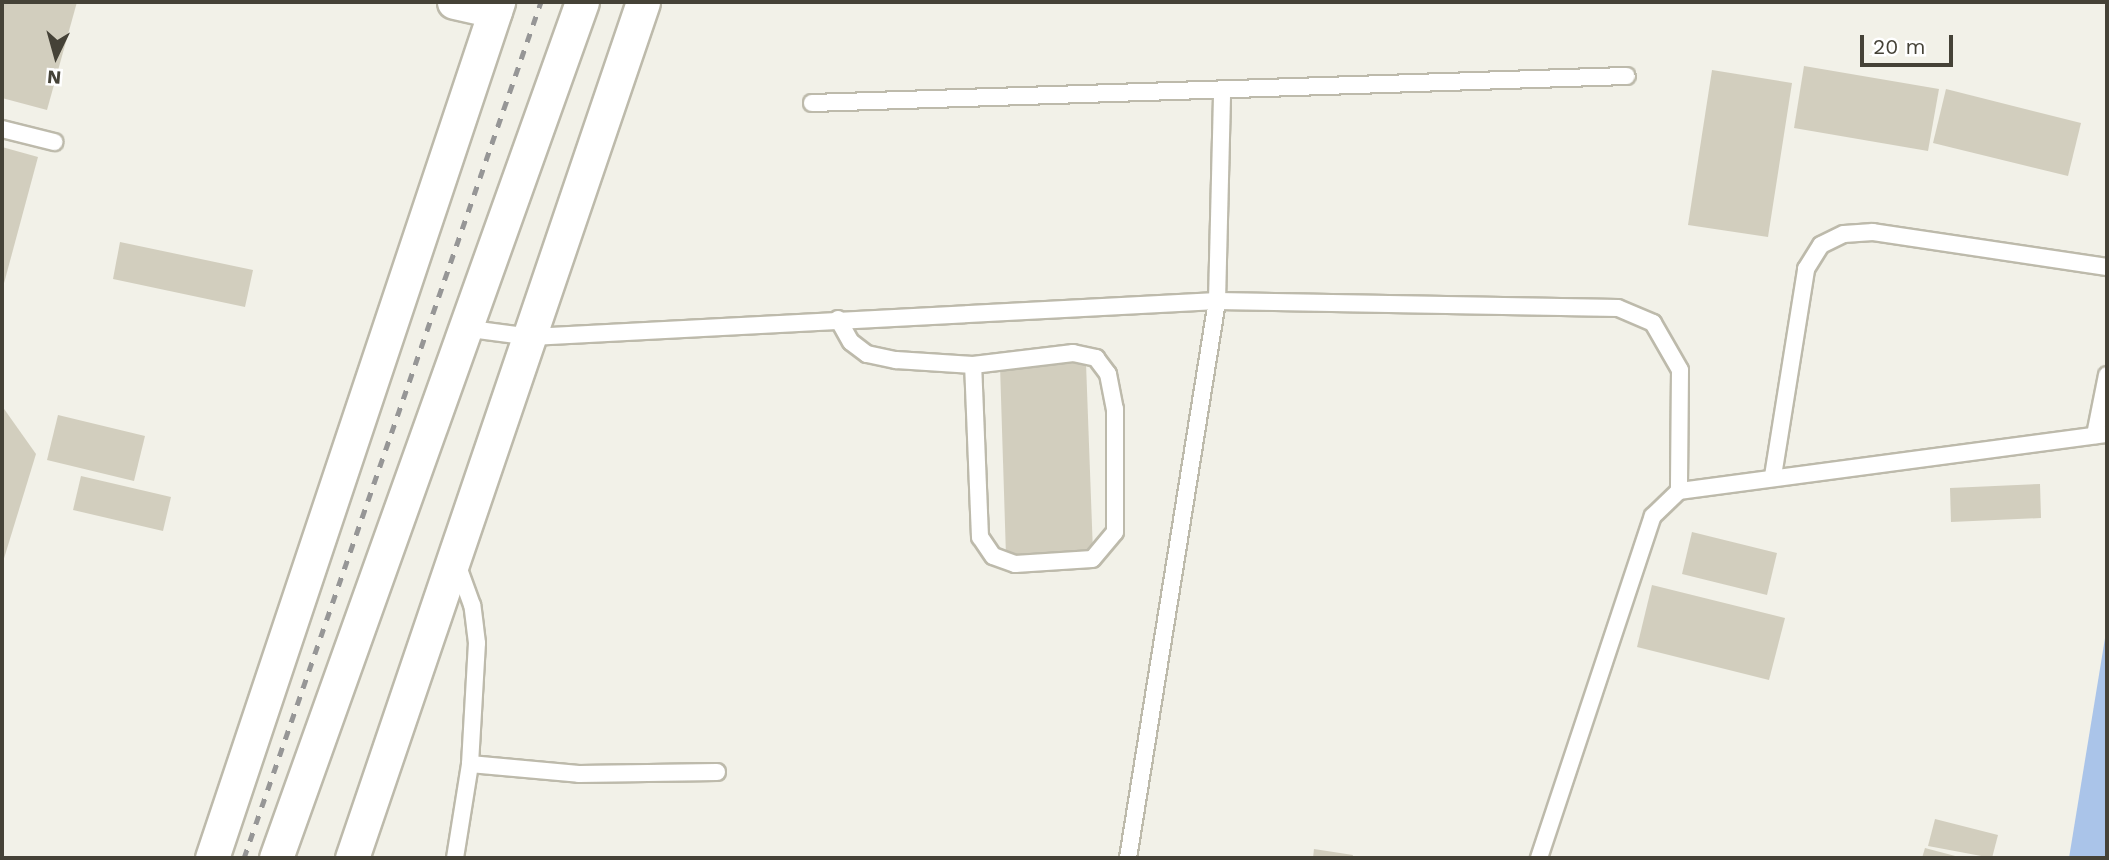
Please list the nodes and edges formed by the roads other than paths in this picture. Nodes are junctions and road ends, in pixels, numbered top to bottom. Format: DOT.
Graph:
graph roads {
  1 [pos="454,2"];
  2 [pos="582,2"];
  3 [pos="643,2"];
  4 [pos="497,6"];
  5 [pos="1627,76"];
  6 [pos="1222,90"];
  7 [pos="812,103"];
  8 [pos="2,129"];
  9 [pos="54,142"];
  10 [pos="2107,267"];
  11 [pos="1217,301"];
  12 [pos="838,319"];
  13 [pos="472,330"];
  14 [pos="521,338"];
  15 [pos="973,365"];
  16 [pos="2107,375"];
  17 [pos="2101,434"];
  18 [pos="1773,476"];
  19 [pos="1679,491"];
  20 [pos="455,559"];
  21 [pos="470,764"];
  22 [pos="717,772"];
  23 [pos="212,858"];
  24 [pos="276,858"];
  25 [pos="352,858"];
  26 [pos="455,858"];
  27 [pos="1128,858"];
  28 [pos="1538,858"];
  1 -- 4 [label="street"];
  2 -- 13 [label="street"];
  3 -- 14 [label="street"];
  4 -- 23 [label="street"];
  5 -- 6 [label="lane"];
  6 -- 7 [label="lane"];
  6 -- 11 [label="lane"];
  8 -- 9 [label="lane"];
  10 -- 18 [label="lane"];
  11 -- 12 [label="lane"];
  11 -- 19 [label="lane"];
  11 -- 27 [label="lane"];
  12 -- 14 [label="lane"];
  12 -- 15 [label="lane"];
  13 -- 14 [label="lane"];
  13 -- 24 [label="street"];
  14 -- 20 [label="street"];
  15 -- 15 [label="lane"];
  16 -- 17 [label="lane"];
  17 -- 18 [label="lane"];
  18 -- 19 [label="lane"];
  19 -- 28 [label="lane"];
  20 -- 21 [label="lane"];
  20 -- 25 [label="street"];
  21 -- 22 [label="lane"];
  21 -- 26 [label="lane"];
}
